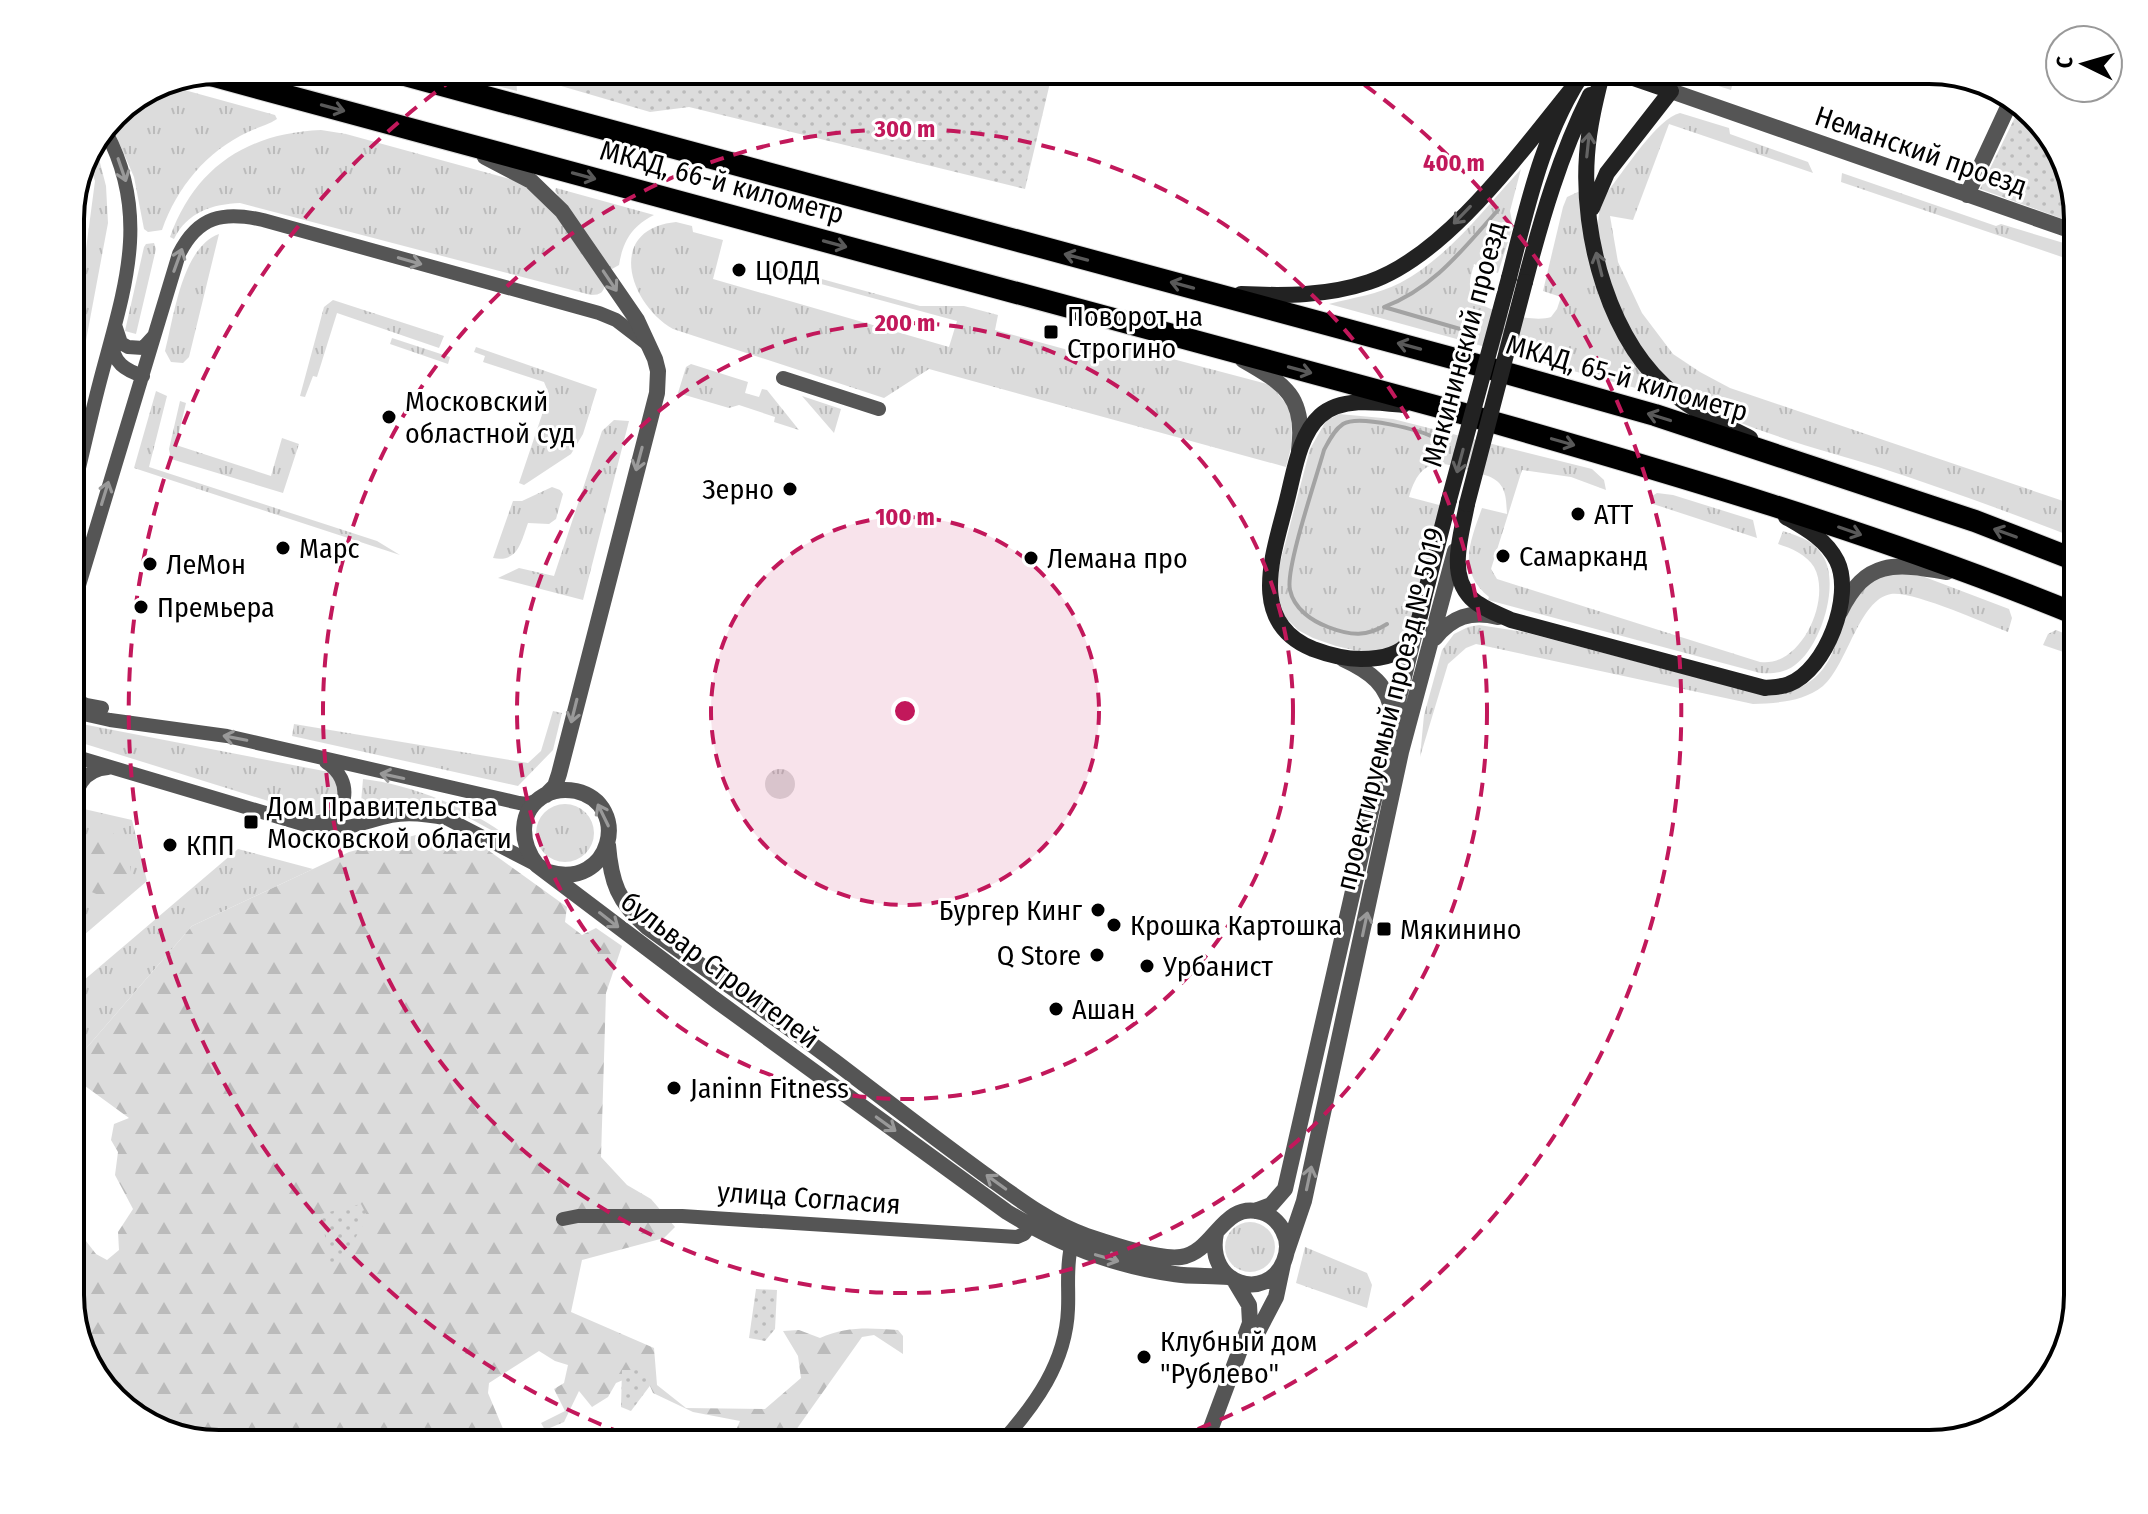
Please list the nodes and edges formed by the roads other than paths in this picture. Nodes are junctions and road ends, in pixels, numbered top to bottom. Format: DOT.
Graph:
graph roads {
  1 [pos="244,84"];
  2 [pos="438,84"];
  3 [pos="1575,84"];
  4 [pos="1577,84"];
  5 [pos="1596,84"];
  6 [pos="1600,84"];
  7 [pos="1651,84"];
  8 [pos="1671,91"];
  9 [pos="2007,109"];
  10 [pos="1553,131"];
  11 [pos="424,133"];
  12 [pos="1533,136"];
  13 [pos="110,141"];
  14 [pos="1560,161"];
  15 [pos="1967,195"];
  16 [pos="1590,221"];
  17 [pos="2064,228"];
  18 [pos="1152,277"];
  19 [pos="1517,280"];
  20 [pos="1212,293"];
  21 [pos="114,331"];
  22 [pos="155,335"];
  23 [pos="650,347"];
  24 [pos="1225,349"];
  25 [pos="143,376"];
  26 [pos="783,378"];
  27 [pos="879,409"];
  28 [pos="1461,413"];
  29 [pos="84,450"];
  30 [pos="1787,457"];
  31 [pos="1297,462"];
  32 [pos="1749,499"];
  33 [pos="1449,500"];
  34 [pos="1467,504"];
  35 [pos="2064,556"];
  36 [pos="84,567"];
  37 [pos="1977,576"];
  38 [pos="2064,610"];
  39 [pos="1511,620"];
  40 [pos="1418,621"];
  41 [pos="1836,621"];
  42 [pos="1342,658"];
  43 [pos="1427,658"];
  44 [pos="84,704"];
  45 [pos="84,714"];
  46 [pos="1393,726"];
  47 [pos="207,733"];
  48 [pos="311,754"];
  49 [pos="84,759"];
  50 [pos="124,770"];
  51 [pos="84,777"];
  52 [pos="542,798"];
  53 [pos="292,822"];
  54 [pos="608,842"];
  55 [pos="542,869"];
  56 [pos="1039,1211"];
  57 [pos="1255,1211"];
  58 [pos="563,1219"];
  59 [pos="1032,1227"];
  60 [pos="1216,1233"];
  61 [pos="1071,1247"];
  62 [pos="1285,1258"];
  63 [pos="1232,1278"];
  64 [pos="1219,1407"];
  65 [pos="1013,1430"];
  66 [pos="1210,1430"];
  1 -- 11 [label="highway, МКАД, 66-й километр, one-way"];
  18 -- 2 [label="highway, МКАД, 66-й километр, one-way"];
  3 -- 12 [label="main road"];
  4 -- 10 [label="main road, Мякининский проезд"];
  5 -- 14 [label="main road, Мякининский проезд"];
  16 -- 6 [label="main road, one-way"];
  7 -- 8 [label="main road, Неманский проезд"];
  8 -- 15 [label="street, Неманский проезд"];
  8 -- 16 [label="main road"];
  9 -- 15 [label="street"];
  10 -- 12 [label="main road"];
  10 -- 14 [label="main road"];
  10 -- 19 [label="main road, Мякининский проезд"];
  11 -- 23 [label="street, one-way"];
  11 -- 24 [label="highway, МКАД, 66-й километр, one-way"];
  12 -- 20 [label="main road, one-way"];
  13 -- 21 [label="street, one-way"];
  14 -- 19 [label="main road, Мякининский проезд"];
  15 -- 17 [label="street, Неманский проезд"];
  30 -- 16 [label="main road, one-way"];
  20 -- 18 [label="highway, МКАД, 65-й километр, one-way"];
  19 -- 33 [label="main road, Мякининский проезд, one-way, bridge"];
  19 -- 34 [label="main road, Мякининский проезд, bridge"];
  30 -- 20 [label="highway, МКАД, 65-й километр, one-way"];
  21 -- 22 [label="street"];
  21 -- 25 [label="street"];
  21 -- 29 [label="street"];
  22 -- 23 [label="street, one-way"];
  22 -- 25 [label="street"];
  23 -- 52 [label="street, one-way"];
  24 -- 28 [label="highway, one-way"];
  24 -- 31 [label="street"];
  36 -- 25 [label="street, one-way"];
  26 -- 27 [label="street"];
  28 -- 31 [label="main road"];
  28 -- 32 [label="highway, one-way"];
  35 -- 30 [label="highway, МКАД, 65-й километр, one-way"];
  31 -- 42 [label="main road"];
  32 -- 37 [label="highway, one-way"];
  32 -- 41 [label="main road, Мякининский проезд"];
  33 -- 40 [label="main road, проектируемый проезд № 5019"];
  34 -- 39 [label="main road, Мякининский проезд"];
  34 -- 43 [label="street, проектируемый проезд № 5019"];
  37 -- 38 [label="highway"];
  37 -- 41 [label="street"];
  39 -- 41 [label="main road, Мякининский проезд"];
  39 -- 43 [label="street"];
  40 -- 42 [label="main road"];
  40 -- 46 [label="street, проектируемый проезд № 5019"];
  42 -- 46 [label="street"];
  62 -- 43 [label="street, проектируемый проезд № 5019, one-way"];
  44 -- 47 [label="street"];
  45 -- 47 [label="street, бульвар Строителей"];
  46 -- 57 [label="street, проектируемый проезд № 5019"];
  48 -- 47 [label="street, бульвар Строителей, one-way"];
  52 -- 48 [label="street, бульвар Строителей, one-way"];
  48 -- 53 [label="street, бульвар Строителей"];
  49 -- 50 [label="street, бульвар Строителей"];
  50 -- 51 [label="street"];
  50 -- 53 [label="street, бульвар Строителей"];
  54 -- 52 [label="street, бульвар Строителей, one-way"];
  52 -- 55 [label="street"];
  53 -- 55 [label="street, бульвар Строителей"];
  54 -- 55 [label="street"];
  56 -- 54 [label="street, бульвар Строителей, one-way"];
  55 -- 59 [label="street, бульвар Строителей, one-way"];
  56 -- 59 [label="street"];
  56 -- 60 [label="street, бульвар Строителей"];
  57 -- 60 [label="street, бульвар Строителей"];
  57 -- 62 [label="street"];
  58 -- 59 [label="street, улица Согласия"];
  59 -- 61 [label="street, бульвар Строителей"];
  60 -- 63 [label="street"];
  61 -- 63 [label="street, бульвар Строителей, one-way"];
  61 -- 65 [label="street"];
  62 -- 63 [label="street, бульвар Строителей"];
  62 -- 64 [label="street, проектируемый проезд № 5019"];
  63 -- 64 [label="street"];
  64 -- 66 [label="street"];
}
